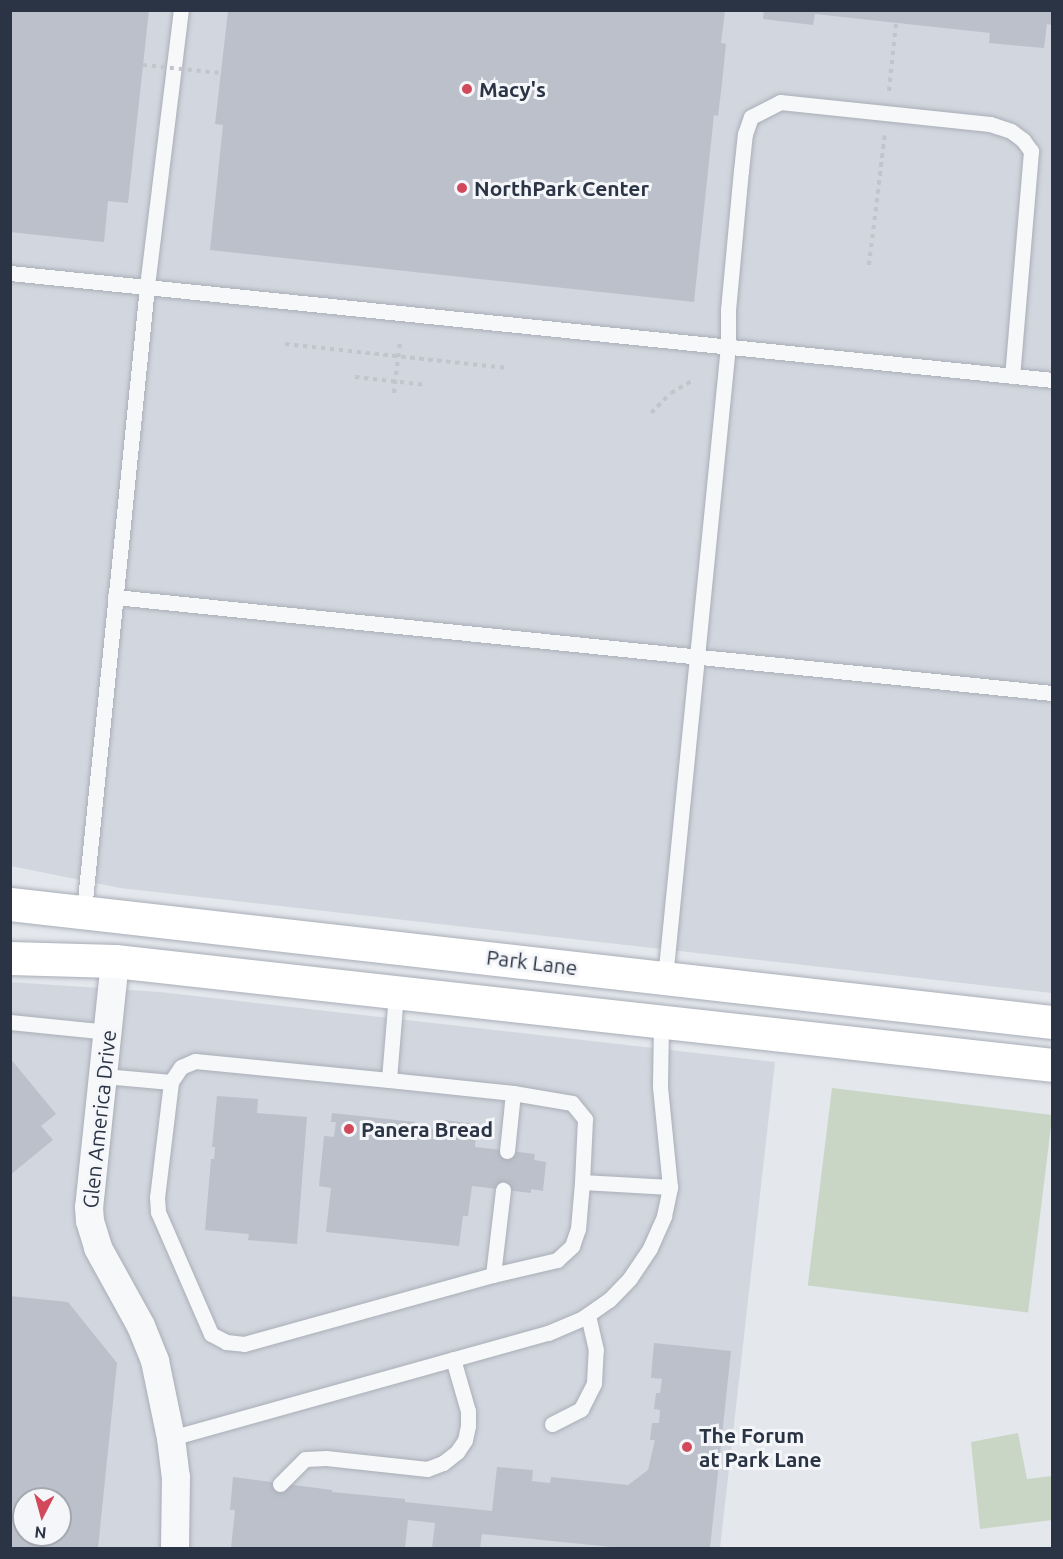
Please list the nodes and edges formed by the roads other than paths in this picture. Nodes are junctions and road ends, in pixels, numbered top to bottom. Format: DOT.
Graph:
graph roads {
  1 [pos="181,10"];
  2 [pos="10,273"];
  3 [pos="147,286"];
  4 [pos="728,346"];
  5 [pos="1012,376"];
  6 [pos="1053,380"];
  7 [pos="115,597"];
  8 [pos="697,656"];
  9 [pos="1053,693"];
  10 [pos="10,904"];
  11 [pos="84,910"];
  12 [pos="266,931"];
  13 [pos="10,958"];
  14 [pos="115,961"];
  15 [pos="665,978"];
  16 [pos="396,994"];
  17 [pos="10,1022"];
  18 [pos="1053,1022"];
  19 [pos="661,1023"];
  20 [pos="108,1032"];
  21 [pos="1053,1065"];
  22 [pos="104,1076"];
  23 [pos="389,1080"];
  24 [pos="171,1082"];
  25 [pos="513,1093"];
  26 [pos="507,1151"];
  27 [pos="582,1182"];
  28 [pos="670,1187"];
  29 [pos="503,1190"];
  30 [pos="493,1275"];
  31 [pos="588,1315"];
  32 [pos="453,1359"];
  33 [pos="552,1425"];
  34 [pos="171,1438"];
  35 [pos="280,1484"];
  36 [pos="174,1548"];
  1 -- 3 [label="lane"];
  2 -- 3 [label="lane"];
  3 -- 4 [label="lane"];
  3 -- 7 [label="lane"];
  4 -- 5 [label="lane"];
  4 -- 5 [label="lane"];
  4 -- 8 [label="lane"];
  5 -- 6 [label="lane"];
  7 -- 8 [label="lane"];
  7 -- 11 [label="lane"];
  8 -- 9 [label="lane"];
  8 -- 15 [label="lane"];
  10 -- 11 [label="main road, Park Lane"];
  11 -- 12 [label="main road, Park Lane"];
  12 -- 14 [label="main road"];
  12 -- 15 [label="main road, Park Lane"];
  13 -- 14 [label="main road"];
  14 -- 16 [label="main road"];
  14 -- 20 [label="street, Glen America Drive"];
  15 -- 18 [label="main road, Park Lane"];
  15 -- 19 [label="main road"];
  16 -- 19 [label="main road"];
  16 -- 23 [label="lane"];
  17 -- 20 [label="lane"];
  19 -- 21 [label="main road"];
  19 -- 28 [label="lane"];
  20 -- 22 [label="street, Glen America Drive"];
  22 -- 24 [label="lane"];
  22 -- 34 [label="street, Glen America Drive"];
  23 -- 24 [label="lane"];
  23 -- 25 [label="lane"];
  24 -- 30 [label="lane"];
  25 -- 26 [label="lane"];
  25 -- 27 [label="lane"];
  27 -- 28 [label="lane"];
  27 -- 30 [label="lane"];
  28 -- 31 [label="lane"];
  29 -- 30 [label="lane"];
  31 -- 32 [label="lane"];
  31 -- 33 [label="lane"];
  32 -- 34 [label="lane"];
  32 -- 35 [label="lane"];
  34 -- 36 [label="street, Glen America Drive"];
}
